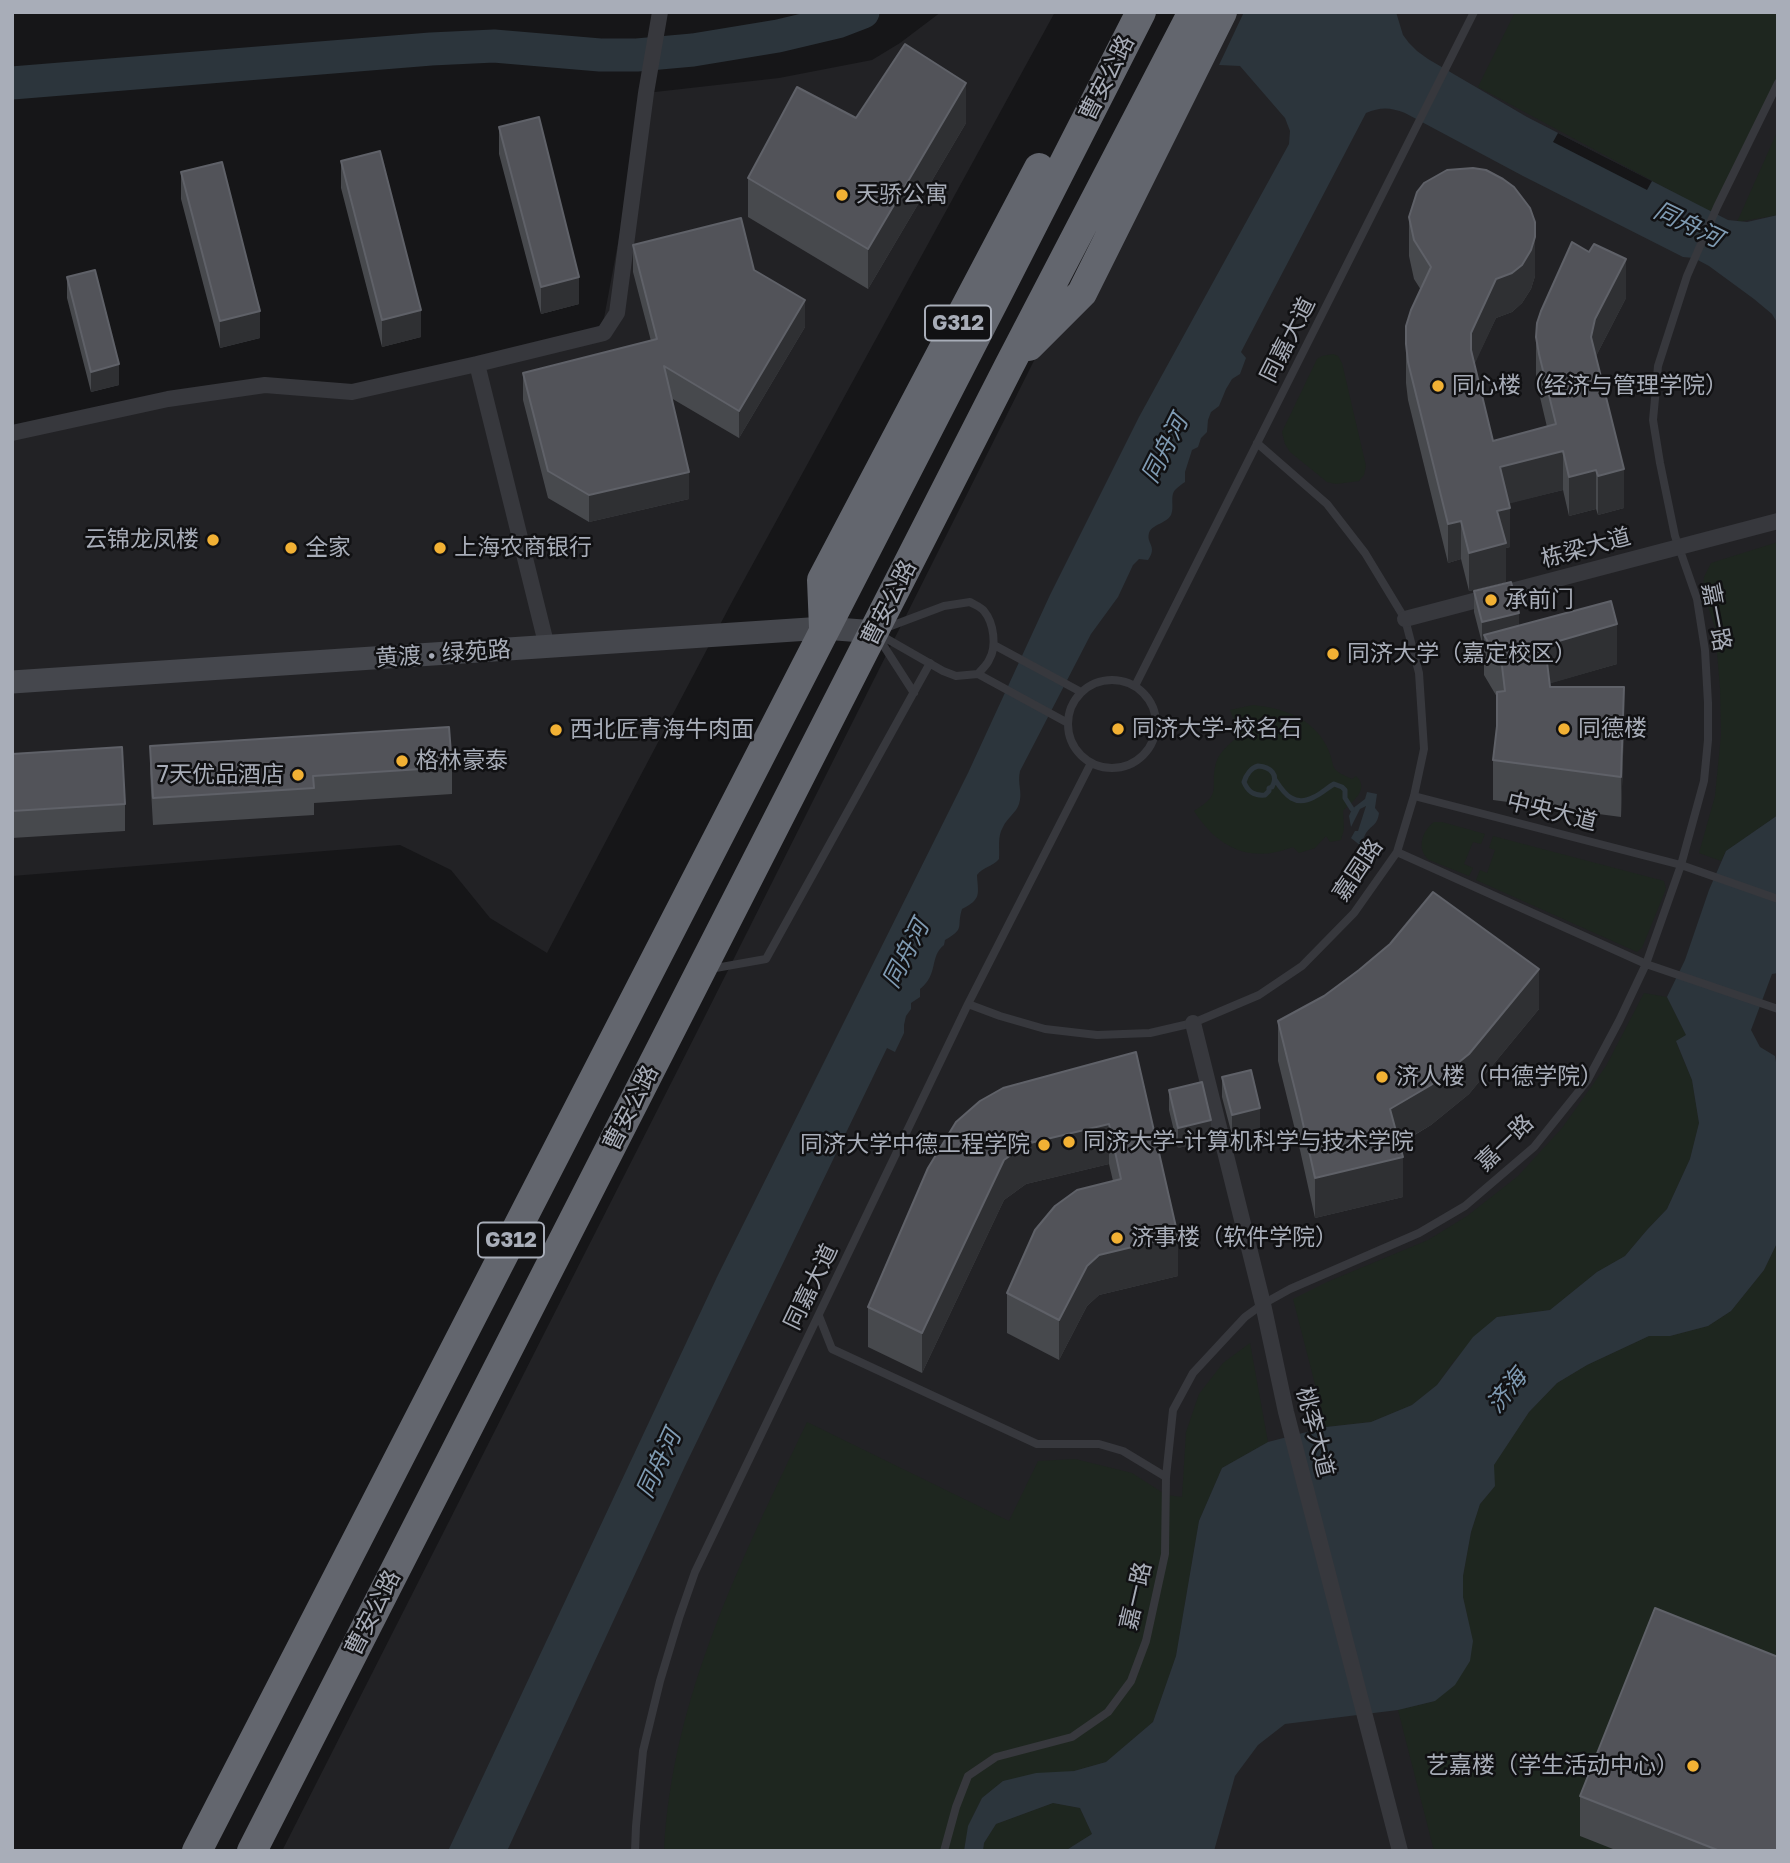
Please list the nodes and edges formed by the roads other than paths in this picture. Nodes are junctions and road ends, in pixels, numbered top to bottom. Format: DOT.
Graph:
graph roads {
  1 [pos="1193,12"];
  2 [pos="1222,12"];
  3 [pos="1474,12"];
  4 [pos="659,15"];
  5 [pos="1127,18"];
  6 [pos="1186,55"];
  7 [pos="1778,83"];
  8 [pos="477,364"];
  9 [pos="12,433"];
  10 [pos="1257,443"];
  11 [pos="1778,521"];
  12 [pos="1679,547"];
  13 [pos="1405,619"];
  14 [pos="824,628"];
  15 [pos="875,632"];
  16 [pos="994,645"];
  17 [pos="547,647"];
  18 [pos="930,663"];
  19 [pos="978,674"];
  20 [pos="12,682"];
  21 [pos="1135,686"];
  22 [pos="1081,692"];
  23 [pos="914,693"];
  24 [pos="1066,722"];
  25 [pos="1091,763"];
  26 [pos="1414,796"];
  27 [pos="1397,852"];
  28 [pos="1681,865"];
  29 [pos="1778,899"];
  30 [pos="1646,964"];
  31 [pos="701,971"];
  32 [pos="968,1004"];
  33 [pos="1778,1009"];
  34 [pos="1193,1023"];
  35 [pos="1263,1304"];
  36 [pos="819,1316"];
  37 [pos="1166,1477"];
  38 [pos="197,1851"];
  39 [pos="252,1851"];
  40 [pos="635,1851"];
  41 [pos="944,1851"];
  42 [pos="1401,1851"];
  1 -- 6 [label="highway, 曹安公路 / G312"];
  2 -- 6 [label="highway, 曹安公路 / G312"];
  3 -- 10 [label="lane, 同嘉大道"];
  4 -- 8 [label="street"];
  5 -- 14 [label="highway, 曹安公路 / G312"];
  6 -- 15 [label="highway, 曹安公路 / G312"];
  7 -- 12 [label="lane, 嘉一路"];
  8 -- 9 [label="street"];
  8 -- 17 [label="street"];
  10 -- 13 [label="lane, 嘉园路"];
  10 -- 21 [label="lane, 同嘉大道"];
  11 -- 12 [label="street, 栋梁大道"];
  12 -- 13 [label="street, 栋梁大道"];
  12 -- 28 [label="lane, 嘉一路"];
  13 -- 26 [label="lane, 嘉园路"];
  14 -- 15 [label="street, 黄渡 • 绿苑路"];
  14 -- 17 [label="street, 黄渡 • 绿苑路"];
  14 -- 38 [label="highway, 曹安公路 / G312"];
  15 -- 16 [label="lane"];
  15 -- 18 [label="lane"];
  15 -- 23 [label="lane"];
  15 -- 31 [label="highway, 曹安公路 / G312"];
  16 -- 19 [label="lane"];
  16 -- 22 [label="lane"];
  17 -- 20 [label="street, 黄渡 • 绿苑路"];
  18 -- 19 [label="lane"];
  18 -- 23 [label="lane"];
  19 -- 24 [label="lane"];
  21 -- 22 [label="lane"];
  21 -- 25 [label="lane"];
  22 -- 24 [label="lane"];
  23 -- 31 [label="lane"];
  24 -- 25 [label="lane"];
  25 -- 32 [label="lane, 同嘉大道"];
  26 -- 27 [label="lane, 嘉园路"];
  26 -- 28 [label="lane, 中央大道"];
  27 -- 30 [label="lane"];
  27 -- 34 [label="lane, 嘉园路"];
  28 -- 29 [label="lane, 中央大道"];
  28 -- 30 [label="lane, 嘉一路"];
  30 -- 33 [label="lane"];
  30 -- 35 [label="lane, 嘉一路"];
  31 -- 39 [label="highway, 曹安公路 / G312"];
  32 -- 34 [label="lane, 嘉园路"];
  32 -- 36 [label="lane, 同嘉大道"];
  34 -- 35 [label="street, 桃李大道"];
  35 -- 37 [label="lane, 嘉一路"];
  35 -- 42 [label="street, 桃李大道"];
  36 -- 37 [label="lane"];
  36 -- 40 [label="lane, 同嘉大道"];
  37 -- 41 [label="lane, 嘉一路"];
}
